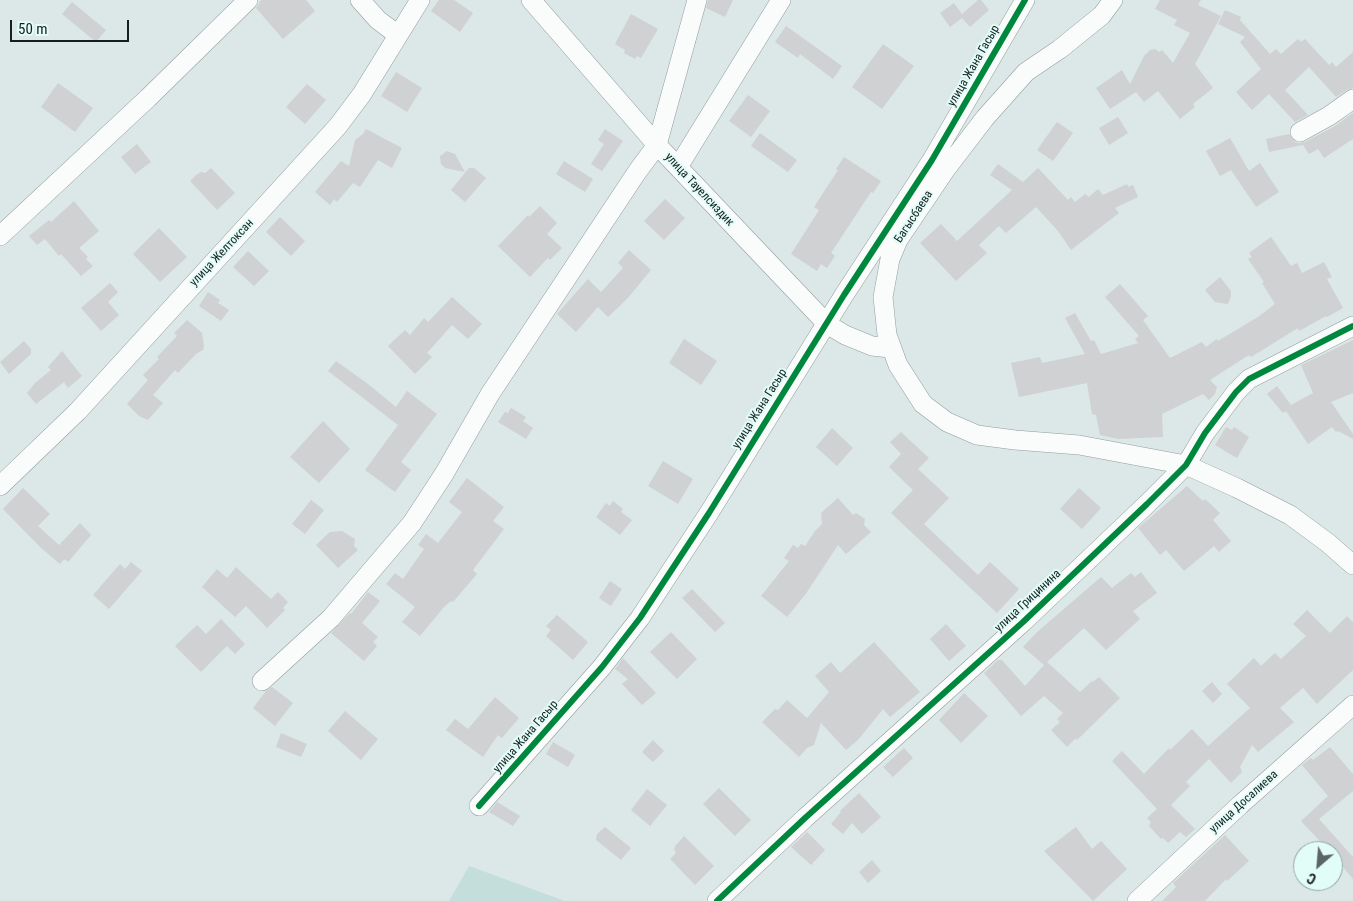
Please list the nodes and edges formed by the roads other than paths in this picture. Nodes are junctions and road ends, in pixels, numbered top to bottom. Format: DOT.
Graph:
graph roads {
  1 [pos="248,0"];
  2 [pos="360,0"];
  3 [pos="420,0"];
  4 [pos="531,0"];
  5 [pos="697,0"];
  6 [pos="781,0"];
  7 [pos="1025,0"];
  8 [pos="1113,0"];
  9 [pos="398,35"];
  10 [pos="991,60"];
  11 [pos="1021,78"];
  12 [pos="1353,99"];
  13 [pos="1300,132"];
  14 [pos="657,145"];
  15 [pos="939,164"];
  16 [pos="678,167"];
  17 [pos="0,236"];
  18 [pos="874,250"];
  19 [pos="890,259"];
  20 [pos="827,324"];
  21 [pos="1353,326"];
  22 [pos="890,348"];
  23 [pos="1186,465"];
  24 [pos="0,486"];
  25 [pos="1353,565"];
  26 [pos="262,681"];
  27 [pos="1353,705"];
  28 [pos="479,806"];
  29 [pos="717,900"];
  30 [pos="1137,901"];
  1 -- 17 [label="street"];
  2 -- 9 [label="street"];
  3 -- 9 [label="street, улица Желтоксан"];
  4 -- 14 [label="street, улица Тауелсиздик"];
  5 -- 14 [label="street"];
  6 -- 16 [label="street"];
  7 -- 10 [label="street, улица Жана Гасыр"];
  8 -- 11 [label="street, Багысбаева"];
  9 -- 24 [label="street, улица Желтоксан"];
  10 -- 11 [label="street"];
  10 -- 15 [label="street, улица Жана Гасыр"];
  11 -- 15 [label="street, Багысбаева"];
  12 -- 13 [label="street"];
  14 -- 16 [label="street, улица Тауелсиздик"];
  14 -- 26 [label="street"];
  15 -- 18 [label="street, улица Жана Гасыр"];
  15 -- 19 [label="street, Багысбаева"];
  16 -- 20 [label="street, улица Тауелсиздик"];
  18 -- 19 [label="street"];
  18 -- 20 [label="street, улица Жана Гасыр"];
  19 -- 22 [label="street, Багысбаева"];
  20 -- 22 [label="street, улица Тауелсиздик"];
  20 -- 28 [label="street, улица Жана Гасыр"];
  21 -- 23 [label="street, улица Грицинина"];
  22 -- 23 [label="street, Багысбаева"];
  23 -- 25 [label="street, Багысбаева"];
  23 -- 29 [label="street, улица Грицинина"];
  27 -- 30 [label="street, улица Досалиева"];
}
